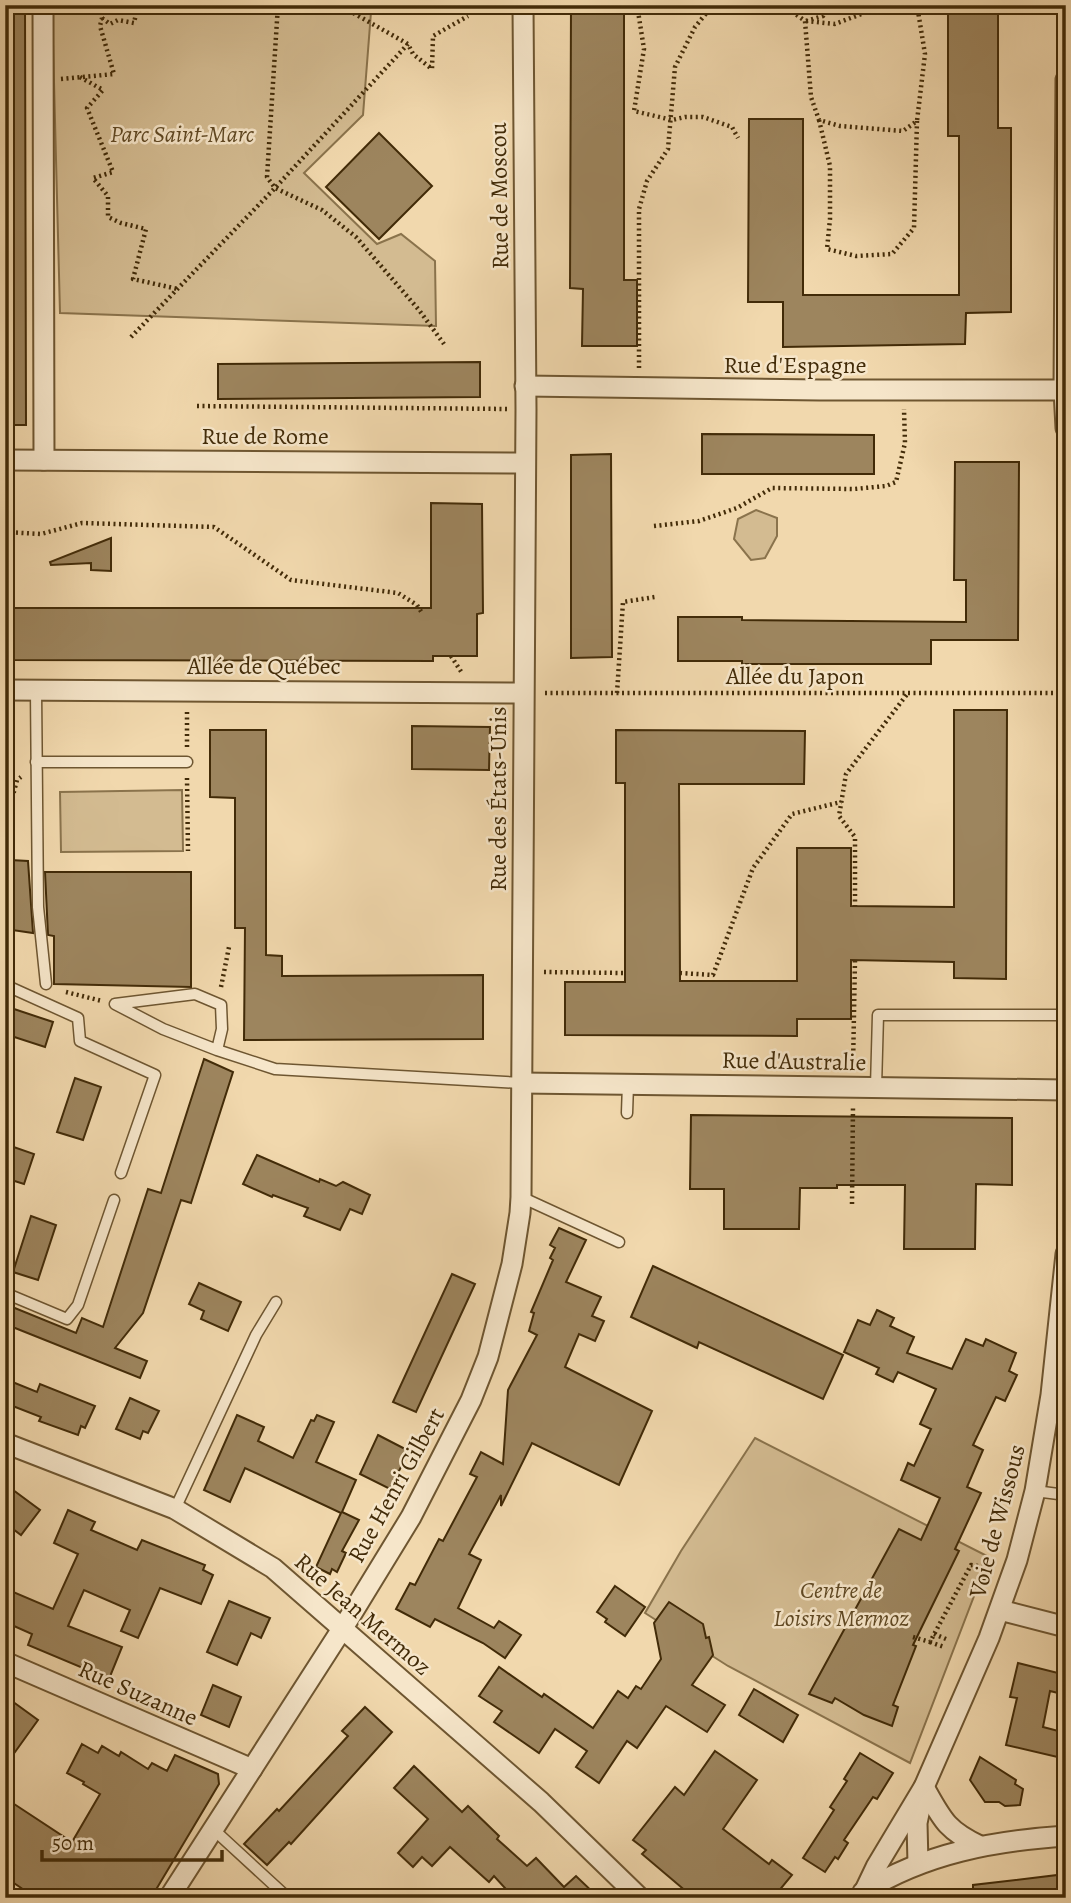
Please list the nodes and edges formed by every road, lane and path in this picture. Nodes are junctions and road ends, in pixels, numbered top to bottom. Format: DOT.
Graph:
graph roads {
  1 [pos="43,5"];
  2 [pos="97,5"];
  3 [pos="138,5"];
  4 [pos="278,5"];
  5 [pos="339,5"];
  6 [pos="523,5"];
  7 [pos="637,5"];
  8 [pos="713,5"];
  9 [pos="783,5"];
  10 [pos="828,5"];
  11 [pos="885,5"];
  12 [pos="917,5"];
  13 [pos="468,16"];
  14 [pos="102,18"];
  15 [pos="806,21"];
  16 [pos="408,44"];
  17 [pos="80,78"];
  18 [pos="1066,80"];
  19 [pos="43,81"];
  20 [pos="672,120"];
  21 [pos="819,120"];
  22 [pos="917,121"];
  23 [pos="738,138"];
  24 [pos="275,188"];
  25 [pos="178,289"];
  26 [pos="131,337"];
  27 [pos="444,344"];
  28 [pos="525,386"];
  29 [pos="639,388"];
  30 [pos="904,390"];
  31 [pos="1063,390"];
  32 [pos="197,406"];
  33 [pos="526,409"];
  34 [pos="1066,428"];
  35 [pos="5,460"];
  36 [pos="44,460"];
  37 [pos="525,463"];
  38 [pos="654,526"];
  39 [pos="5,532"];
  40 [pos="655,597"];
  41 [pos="422,612"];
  42 [pos="5,690"];
  43 [pos="36,691"];
  44 [pos="523,693"];
  45 [pos="617,693"];
  46 [pos="908,693"];
  47 [pos="1066,693"];
  48 [pos="187,762"];
  49 [pos="36,764"];
  50 [pos="841,802"];
  51 [pos="5,847"];
  52 [pos="855,906"];
  53 [pos="229,947"];
  54 [pos="855,960"];
  55 [pos="522,972"];
  56 [pos="625,973"];
  57 [pos="680,973"];
  58 [pos="46,984"];
  59 [pos="5,985"];
  60 [pos="115,1004"];
  61 [pos="221,1005"];
  62 [pos="1066,1015"];
  63 [pos="218,1050"];
  64 [pos="521,1083"];
  65 [pos="628,1083"];
  66 [pos="853,1086"];
  67 [pos="876,1087"];
  68 [pos="1066,1090"];
  69 [pos="628,1113"];
  70 [pos="121,1173"];
  71 [pos="114,1200"];
  72 [pos="852,1204"];
  73 [pos="521,1205"];
  74 [pos="619,1242"];
  75 [pos="1066,1254"];
  76 [pos="5,1293"];
  77 [pos="276,1302"];
  78 [pos="5,1443"];
  79 [pos="1035,1491"];
  80 [pos="1066,1495"];
  81 [pos="175,1509"];
  82 [pos="981,1598"];
  83 [pos="1000,1610"];
  84 [pos="1066,1627"];
  85 [pos="342,1628"];
  86 [pos="934,1634"];
  87 [pos="913,1637"];
  88 [pos="946,1639"];
  89 [pos="930,1642"];
  90 [pos="944,1647"];
  91 [pos="5,1662"];
  92 [pos="252,1769"];
  93 [pos="924,1787"];
  94 [pos="213,1829"];
  95 [pos="1066,1836"];
  96 [pos="980,1846"];
  97 [pos="918,1864"];
  98 [pos="860,1894"];
  99 [pos="169,1898"];
  100 [pos="288,1898"];
  101 [pos="640,1898"];
  1 -- 19 [label="street"];
  2 -- 14 [label="path"];
  3 -- 14 [label="path"];
  4 -- 24 [label="path"];
  5 -- 16 [label="path"];
  6 -- 28 [label="street, Rue de Moscou"];
  7 -- 20 [label="path"];
  8 -- 20 [label="path"];
  9 -- 15 [label="path"];
  10 -- 15 [label="path"];
  11 -- 15 [label="path"];
  12 -- 22 [label="path"];
  13 -- 16 [label="path"];
  14 -- 17 [label="path"];
  15 -- 21 [label="path"];
  16 -- 24 [label="path"];
  17 -- 19 [label="path"];
  17 -- 25 [label="path"];
  18 -- 31 [label="street"];
  19 -- 36 [label="street"];
  20 -- 23 [label="path"];
  20 -- 29 [label="path"];
  21 -- 22 [label="path"];
  21 -- 22 [label="path"];
  24 -- 25 [label="path"];
  24 -- 27 [label="path"];
  25 -- 26 [label="path"];
  28 -- 29 [label="street, Rue d'Espagne"];
  28 -- 33 [label="street, Rue des États-Unis"];
  29 -- 30 [label="street, Rue d'Espagne"];
  30 -- 31 [label="street, Rue d'Espagne"];
  30 -- 38 [label="path"];
  31 -- 34 [label="street"];
  32 -- 33 [label="path"];
  33 -- 37 [label="street, Rue des États-Unis"];
  35 -- 36 [label="street, Rue de Rome"];
  36 -- 37 [label="street, Rue de Rome"];
  37 -- 44 [label="street, Rue des États-Unis"];
  39 -- 41 [label="path"];
  40 -- 45 [label="path"];
  42 -- 43 [label="street, Allée de Québec"];
  43 -- 44 [label="street, Allée de Québec"];
  43 -- 49 [label="lane"];
  44 -- 45 [label="path, Allée du Japon"];
  44 -- 55 [label="street, Rue des États-Unis"];
  45 -- 46 [label="path, Allée du Japon"];
  46 -- 47 [label="path, Allée du Japon"];
  46 -- 50 [label="path"];
  48 -- 49 [label="lane"];
  49 -- 51 [label="path"];
  49 -- 58 [label="lane"];
  50 -- 52 [label="path"];
  50 -- 57 [label="path"];
  53 -- 61 [label="path"];
  54 -- 66 [label="path"];
  55 -- 56 [label="path"];
  55 -- 64 [label="street, Rue des États-Unis"];
  58 -- 60 [label="path"];
  59 -- 70 [label="lane"];
  60 -- 61 [label="lane"];
  60 -- 63 [label="lane"];
  61 -- 63 [label="lane"];
  62 -- 67 [label="lane"];
  63 -- 64 [label="lane"];
  64 -- 65 [label="street, Rue d'Australie"];
  64 -- 73 [label="street, Rue des États-Unis"];
  65 -- 66 [label="street, Rue d'Australie"];
  65 -- 69 [label="lane"];
  66 -- 67 [label="street, Rue d'Australie"];
  66 -- 72 [label="path"];
  67 -- 68 [label="street, Rue d'Australie"];
  71 -- 76 [label="lane"];
  73 -- 74 [label="lane"];
  73 -- 85 [label="street, Rue Henri Gilbert"];
  75 -- 79 [label="street, Voie de Wissous"];
  77 -- 81 [label="lane"];
  78 -- 81 [label="street, Rue Jean Mermoz"];
  79 -- 80 [label="lane"];
  79 -- 83 [label="street, Voie de Wissous"];
  81 -- 85 [label="street, Rue Jean Mermoz"];
  82 -- 86 [label="path"];
  83 -- 84 [label="street"];
  83 -- 93 [label="street, Voie de Wissous"];
  85 -- 92 [label="street, Rue Henri Gilbert"];
  85 -- 101 [label="street, Rue Jean Mermoz"];
  86 -- 88 [label="path"];
  86 -- 89 [label="path"];
  87 -- 89 [label="path"];
  89 -- 90 [label="path"];
  91 -- 92 [label="street, Rue Suzanne"];
  92 -- 94 [label="street, Rue Henri Gilbert"];
  93 -- 96 [label="street"];
  93 -- 97 [label="street, Voie de Wissous"];
  93 -- 98 [label="street, Voie de Wissous"];
  94 -- 99 [label="street, Rue Henri Gilbert"];
  94 -- 100 [label="lane"];
  95 -- 96 [label="street"];
  96 -- 97 [label="street"];
  97 -- 98 [label="street"];
}
